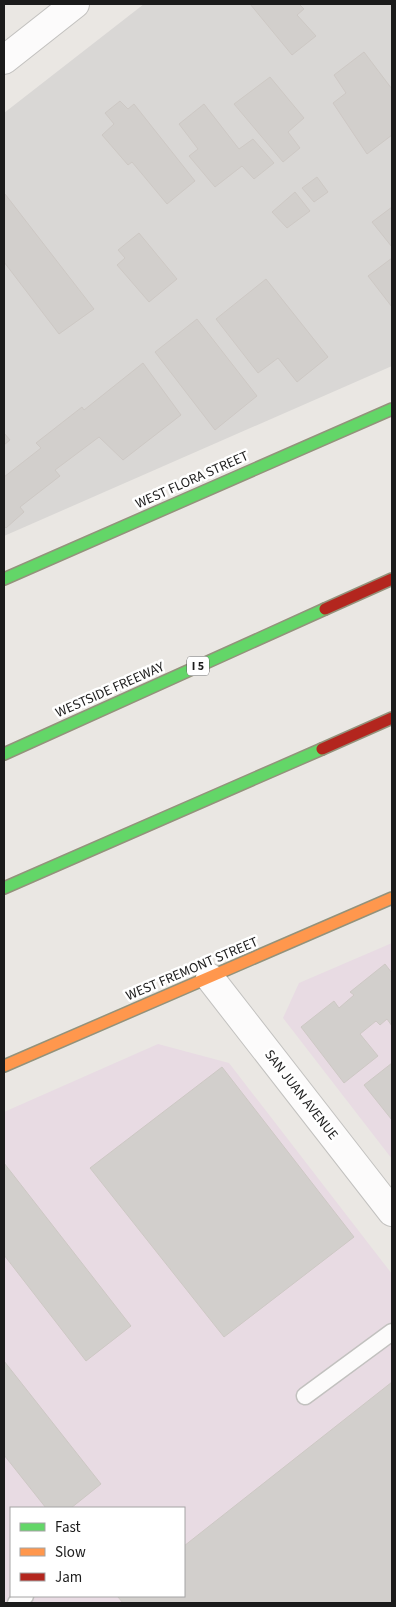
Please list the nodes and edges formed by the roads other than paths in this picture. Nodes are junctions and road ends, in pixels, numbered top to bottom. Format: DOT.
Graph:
graph roads {
  1 [pos="75,4"];
  2 [pos="4,60"];
  3 [pos="392,409"];
  4 [pos="4,579"];
  5 [pos="392,579"];
  6 [pos="392,718"];
  7 [pos="4,754"];
  8 [pos="4,888"];
  9 [pos="392,898"];
  10 [pos="210,978"];
  11 [pos="4,1066"];
  12 [pos="392,1212"];
  13 [pos="392,1332"];
  14 [pos="305,1396"];
  1 -- 2 [label="street"];
  3 -- 4 [label="main road, WEST FLORA STREET"];
  5 -- 7 [label="main road, WESTSIDE FREEWAY / I 5"];
  6 -- 8 [label="main road"];
  9 -- 10 [label="main road, WEST FREMONT STREET"];
  10 -- 11 [label="main road, WEST FREMONT STREET"];
  10 -- 12 [label="street, SAN JUAN AVENUE"];
  13 -- 14 [label="lane"];
}
